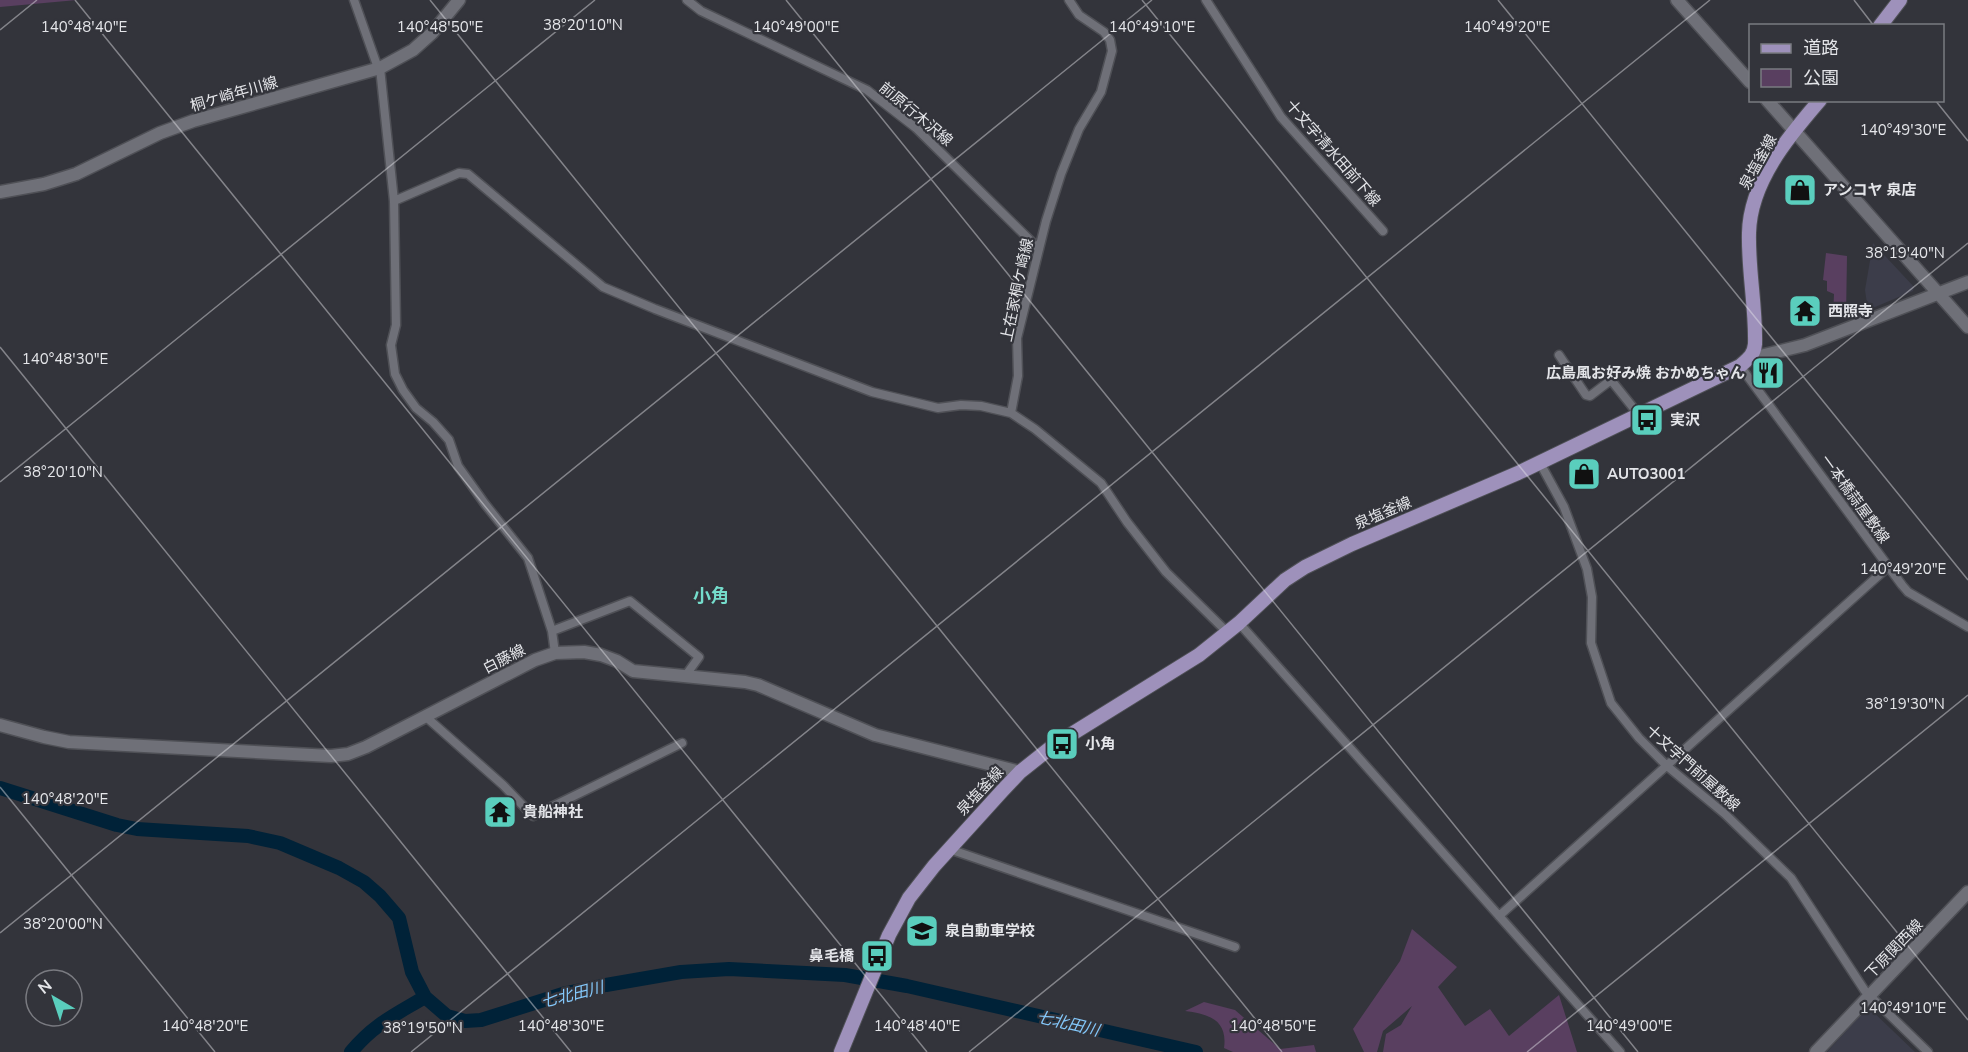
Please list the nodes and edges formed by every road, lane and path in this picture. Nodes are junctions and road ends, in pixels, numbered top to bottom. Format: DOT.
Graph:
graph roads {
  1 [pos="354,0"];
  2 [pos="459,0"];
  3 [pos="687,0"];
  4 [pos="1069,0"];
  5 [pos="1206,0"];
  6 [pos="1677,0"];
  7 [pos="1900,0"];
  8 [pos="1882,24"];
  9 [pos="379,68"];
  10 [pos="1749,81"];
  11 [pos="1769,102"];
  12 [pos="1818,102"];
  13 [pos="1795,130"];
  14 [pos="0,192"];
  15 [pos="394,201"];
  16 [pos="1383,231"];
  17 [pos="1039,249"];
  18 [pos="1968,282"];
  19 [pos="1938,293"];
  20 [pos="1968,327"];
  21 [pos="1559,355"];
  22 [pos="1744,362"];
  23 [pos="1011,413"];
  24 [pos="1638,415"];
  25 [pos="1540,463"];
  26 [pos="1888,567"];
  27 [pos="1968,627"];
  28 [pos="1233,628"];
  29 [pos="552,631"];
  30 [pos="555,653"];
  31 [pos="686,675"];
  32 [pos="425,716"];
  33 [pos="0,724"];
  34 [pos="682,743"];
  35 [pos="1667,766"];
  36 [pos="1020,772"];
  37 [pos="949,849"];
  38 [pos="1968,892"];
  39 [pos="1499,916"];
  40 [pos="1235,947"];
  41 [pos="1870,995"];
  42 [pos="842,1049"];
  43 [pos="1620,1052"];
  44 [pos="1816,1052"];
  45 [pos="1928,1052"];
  1 -- 9 [label="street"];
  2 -- 9 [label="street, 桐ケ崎年川線"];
  3 -- 17 [label="street, 前原行木沢線"];
  4 -- 17 [label="street, 上在家桐ケ崎線"];
  5 -- 16 [label="street, 十文字清水田前下線"];
  6 -- 10 [label="street"];
  7 -- 8 [label="main road"];
  9 -- 14 [label="street, 桐ケ崎年川線"];
  9 -- 15 [label="street"];
  11 -- 13 [label="street"];
  12 -- 13 [label="main road, 泉塩釜線"];
  13 -- 19 [label="street"];
  13 -- 22 [label="main road, 泉塩釜線"];
  15 -- 23 [label="street"];
  15 -- 29 [label="street"];
  17 -- 23 [label="street, 上在家桐ケ崎線"];
  18 -- 19 [label="street"];
  19 -- 20 [label="street"];
  19 -- 22 [label="street"];
  21 -- 24 [label="street"];
  22 -- 24 [label="main road, 泉塩釜線"];
  22 -- 26 [label="street, 一本橋蒜屋敷線"];
  23 -- 28 [label="street"];
  24 -- 25 [label="main road, 泉塩釜線"];
  25 -- 28 [label="main road, 泉塩釜線"];
  25 -- 35 [label="street, 十文字門前屋敷線"];
  26 -- 27 [label="street, 一本橋蒜屋敷線"];
  26 -- 35 [label="street"];
  28 -- 36 [label="main road, 泉塩釜線"];
  28 -- 39 [label="street"];
  29 -- 30 [label="street"];
  29 -- 31 [label="street"];
  30 -- 31 [label="street, 白藤線"];
  30 -- 32 [label="street, 白藤線"];
  31 -- 36 [label="street, 白藤線"];
  32 -- 33 [label="street, 白藤線"];
  32 -- 34 [label="street"];
  35 -- 39 [label="street"];
  35 -- 41 [label="street, 十文字門前屋敷線"];
  36 -- 37 [label="main road, 泉塩釜線"];
  37 -- 40 [label="street"];
  37 -- 42 [label="main road, 泉塩釜線"];
  38 -- 41 [label="street, 下原関西線"];
  39 -- 43 [label="street"];
  41 -- 44 [label="street, 下原関西線"];
  41 -- 45 [label="street, 十文字門前屋敷線"];
}
